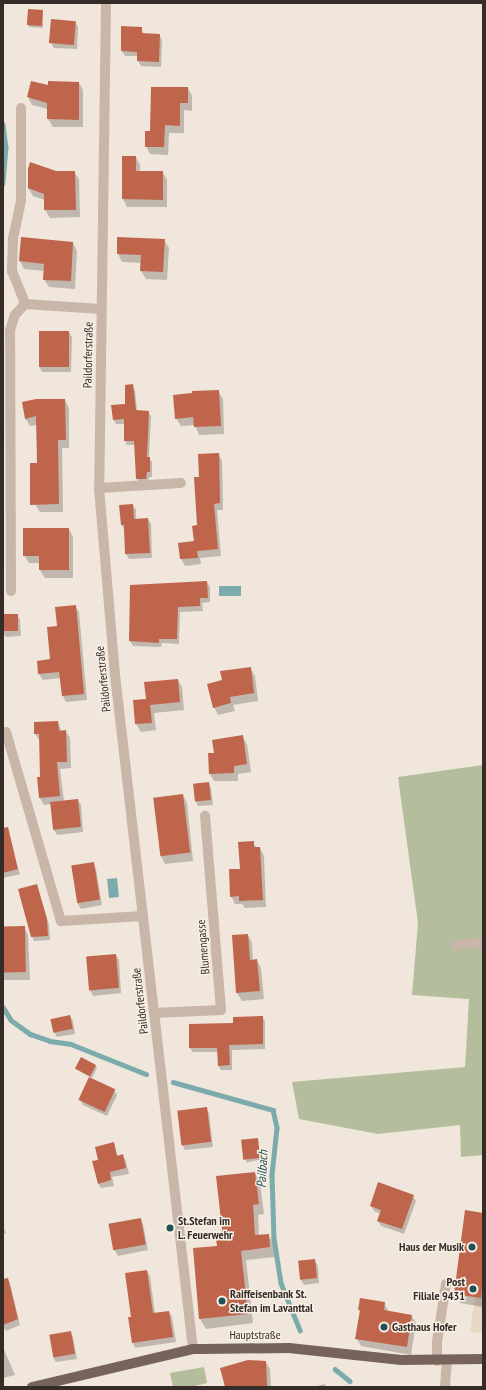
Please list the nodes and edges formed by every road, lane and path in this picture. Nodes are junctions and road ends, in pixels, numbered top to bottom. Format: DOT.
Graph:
graph roads {
  1 [pos="106,3"];
  2 [pos="22,108"];
  3 [pos="25,304"];
  4 [pos="101,309"];
  5 [pos="181,483"];
  6 [pos="99,488"];
  7 [pos="11,590"];
  8 [pos="6,732"];
  9 [pos="205,816"];
  10 [pos="143,916"];
  11 [pos="483,942"];
  12 [pos="456,945"];
  13 [pos="154,1013"];
  14 [pos="446,1284"];
  15 [pos="193,1349"];
  16 [pos="483,1359"];
  17 [pos="437,1360"];
  18 [pos="447,1360"];
  19 [pos="32,1387"];
  20 [pos="445,1387"];
  1 -- 4 [label="street, Paildorferstraße"];
  2 -- 3 [label="street"];
  3 -- 4 [label="street"];
  3 -- 7 [label="street"];
  4 -- 6 [label="street, Paildorferstraße"];
  5 -- 6 [label="street"];
  6 -- 10 [label="street, Paildorferstraße"];
  8 -- 10 [label="street"];
  9 -- 13 [label="street, Blumengasse"];
  10 -- 13 [label="street, Paildorferstraße"];
  11 -- 12 [label="street"];
  13 -- 15 [label="street, Paildorferstraße"];
  14 -- 17 [label="street"];
  15 -- 17 [label="main road, Hauptstraße"];
  15 -- 19 [label="main road, Hauptstraße"];
  16 -- 18 [label="main road, Hauptstraße"];
  17 -- 18 [label="main road, Hauptstraße"];
  18 -- 20 [label="street"];
}
